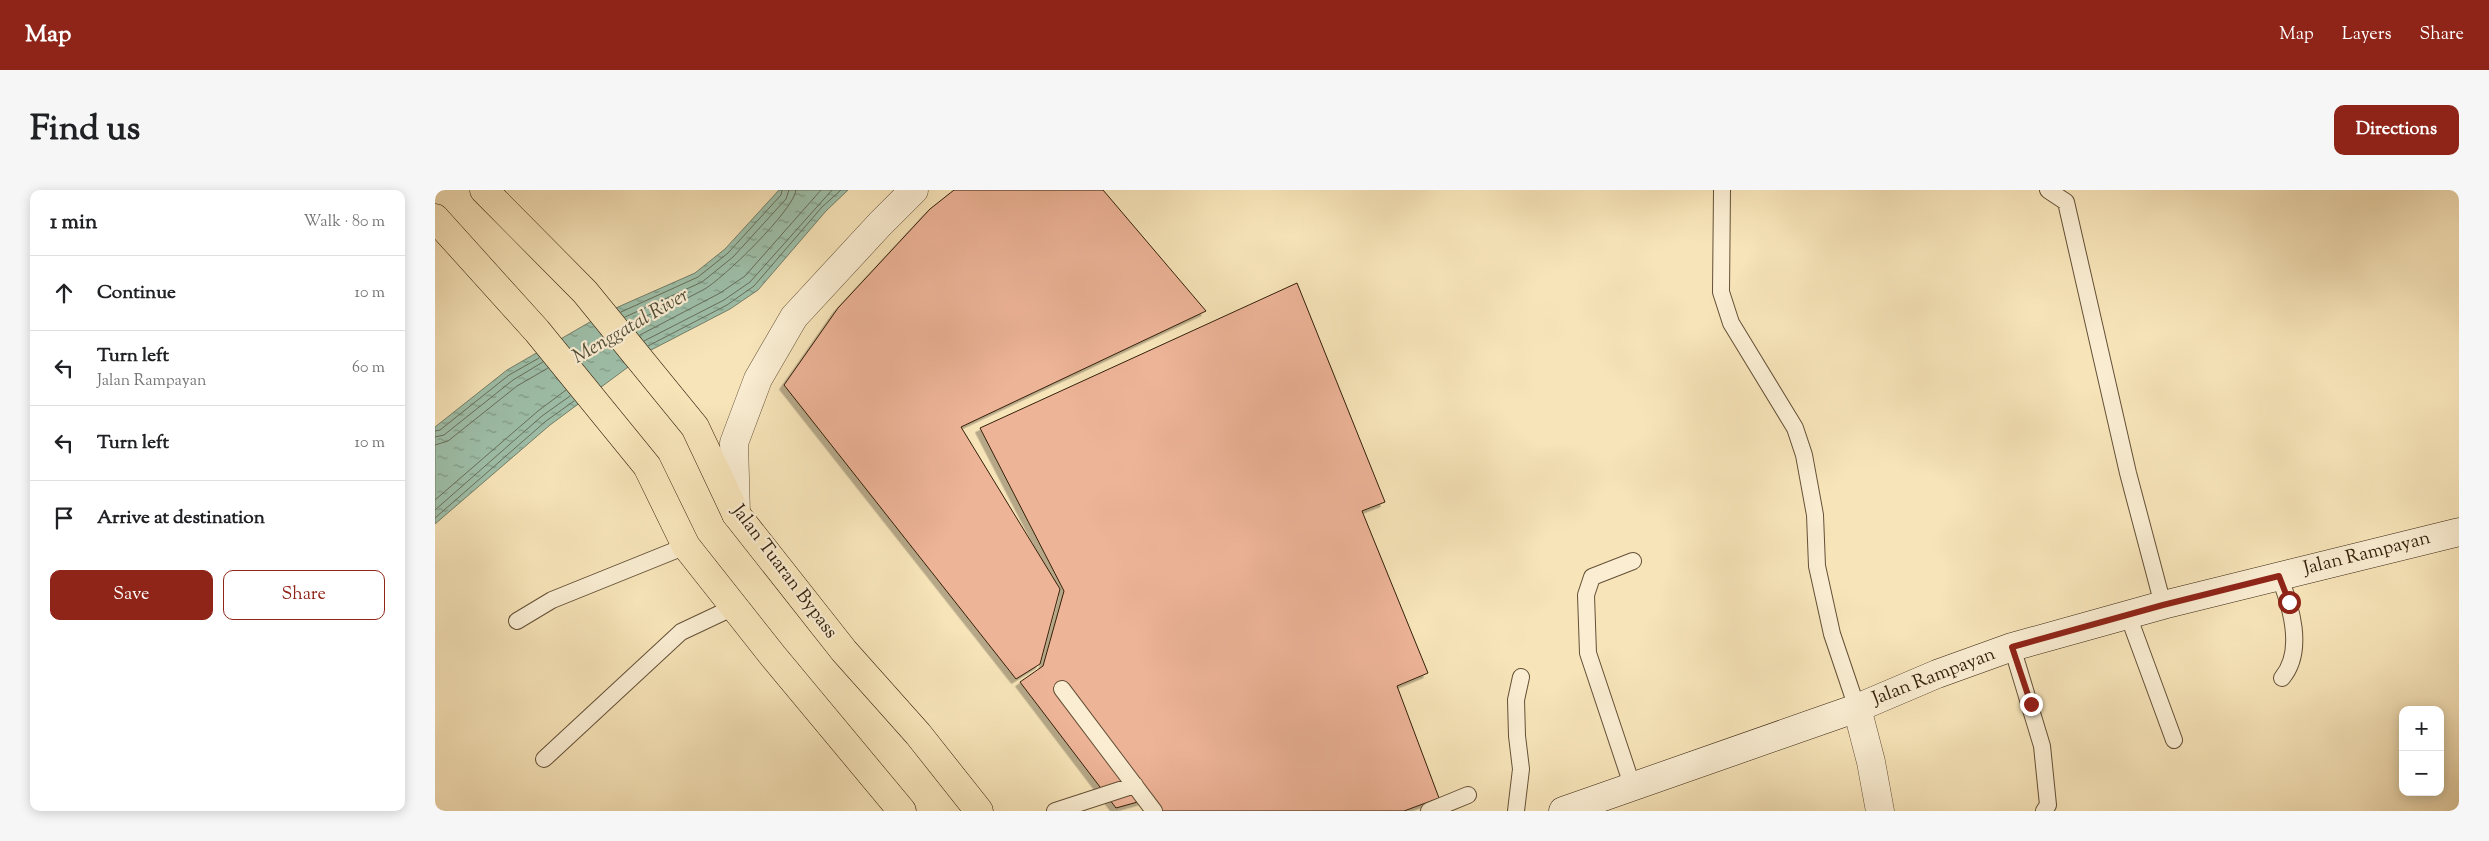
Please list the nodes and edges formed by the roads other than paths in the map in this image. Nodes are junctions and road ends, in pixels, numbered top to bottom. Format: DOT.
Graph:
graph roads {
  1 [pos="484,190"];
  2 [pos="914,190"];
  3 [pos="1722,190"];
  4 [pos="2048,190"];
  5 [pos="435,218"];
  6 [pos="736,514"];
  7 [pos="2459,532"];
  8 [pos="686,546"];
  9 [pos="1633,561"];
  10 [pos="2279,576"];
  11 [pos="2163,605"];
  12 [pos="734,607"];
  13 [pos="2128,615"];
  14 [pos="517,621"];
  15 [pos="2012,647"];
  16 [pos="1521,677"];
  17 [pos="2282,678"];
  18 [pos="1062,689"];
  19 [pos="1857,708"];
  20 [pos="2173,740"];
  21 [pos="544,759"];
  22 [pos="1135,785"];
  23 [pos="1632,785"];
  24 [pos="1468,795"];
  25 [pos="1450,807"];
  26 [pos="902,811"];
  27 [pos="979,811"];
  28 [pos="1055,811"];
  29 [pos="1154,811"];
  30 [pos="1429,811"];
  31 [pos="1516,811"];
  32 [pos="1563,811"];
  33 [pos="1879,811"];
  34 [pos="2045,811"];
  1 -- 6 [label="highway, Jalan Tuaran Bypass"];
  2 -- 6 [label="street"];
  3 -- 19 [label="lane"];
  4 -- 11 [label="lane"];
  5 -- 8 [label="highway"];
  6 -- 27 [label="highway, Jalan Tuaran Bypass"];
  7 -- 10 [label="street, Jalan Rampayan"];
  8 -- 12 [label="highway"];
  8 -- 14 [label="lane"];
  9 -- 23 [label="lane"];
  10 -- 11 [label="street, Jalan Rampayan"];
  10 -- 17 [label="lane"];
  11 -- 13 [label="street, Jalan Rampayan"];
  12 -- 21 [label="lane"];
  12 -- 26 [label="highway"];
  13 -- 15 [label="street, Jalan Rampayan"];
  13 -- 20 [label="lane"];
  15 -- 19 [label="street, Jalan Rampayan"];
  15 -- 34 [label="lane"];
  16 -- 31 [label="lane"];
  18 -- 22 [label="lane"];
  19 -- 23 [label="street, Jalan Rampayan"];
  19 -- 33 [label="street"];
  22 -- 28 [label="lane"];
  22 -- 29 [label="lane"];
  23 -- 32 [label="street, Jalan Rampayan"];
  24 -- 25 [label="lane"];
  25 -- 30 [label="lane"];
}
